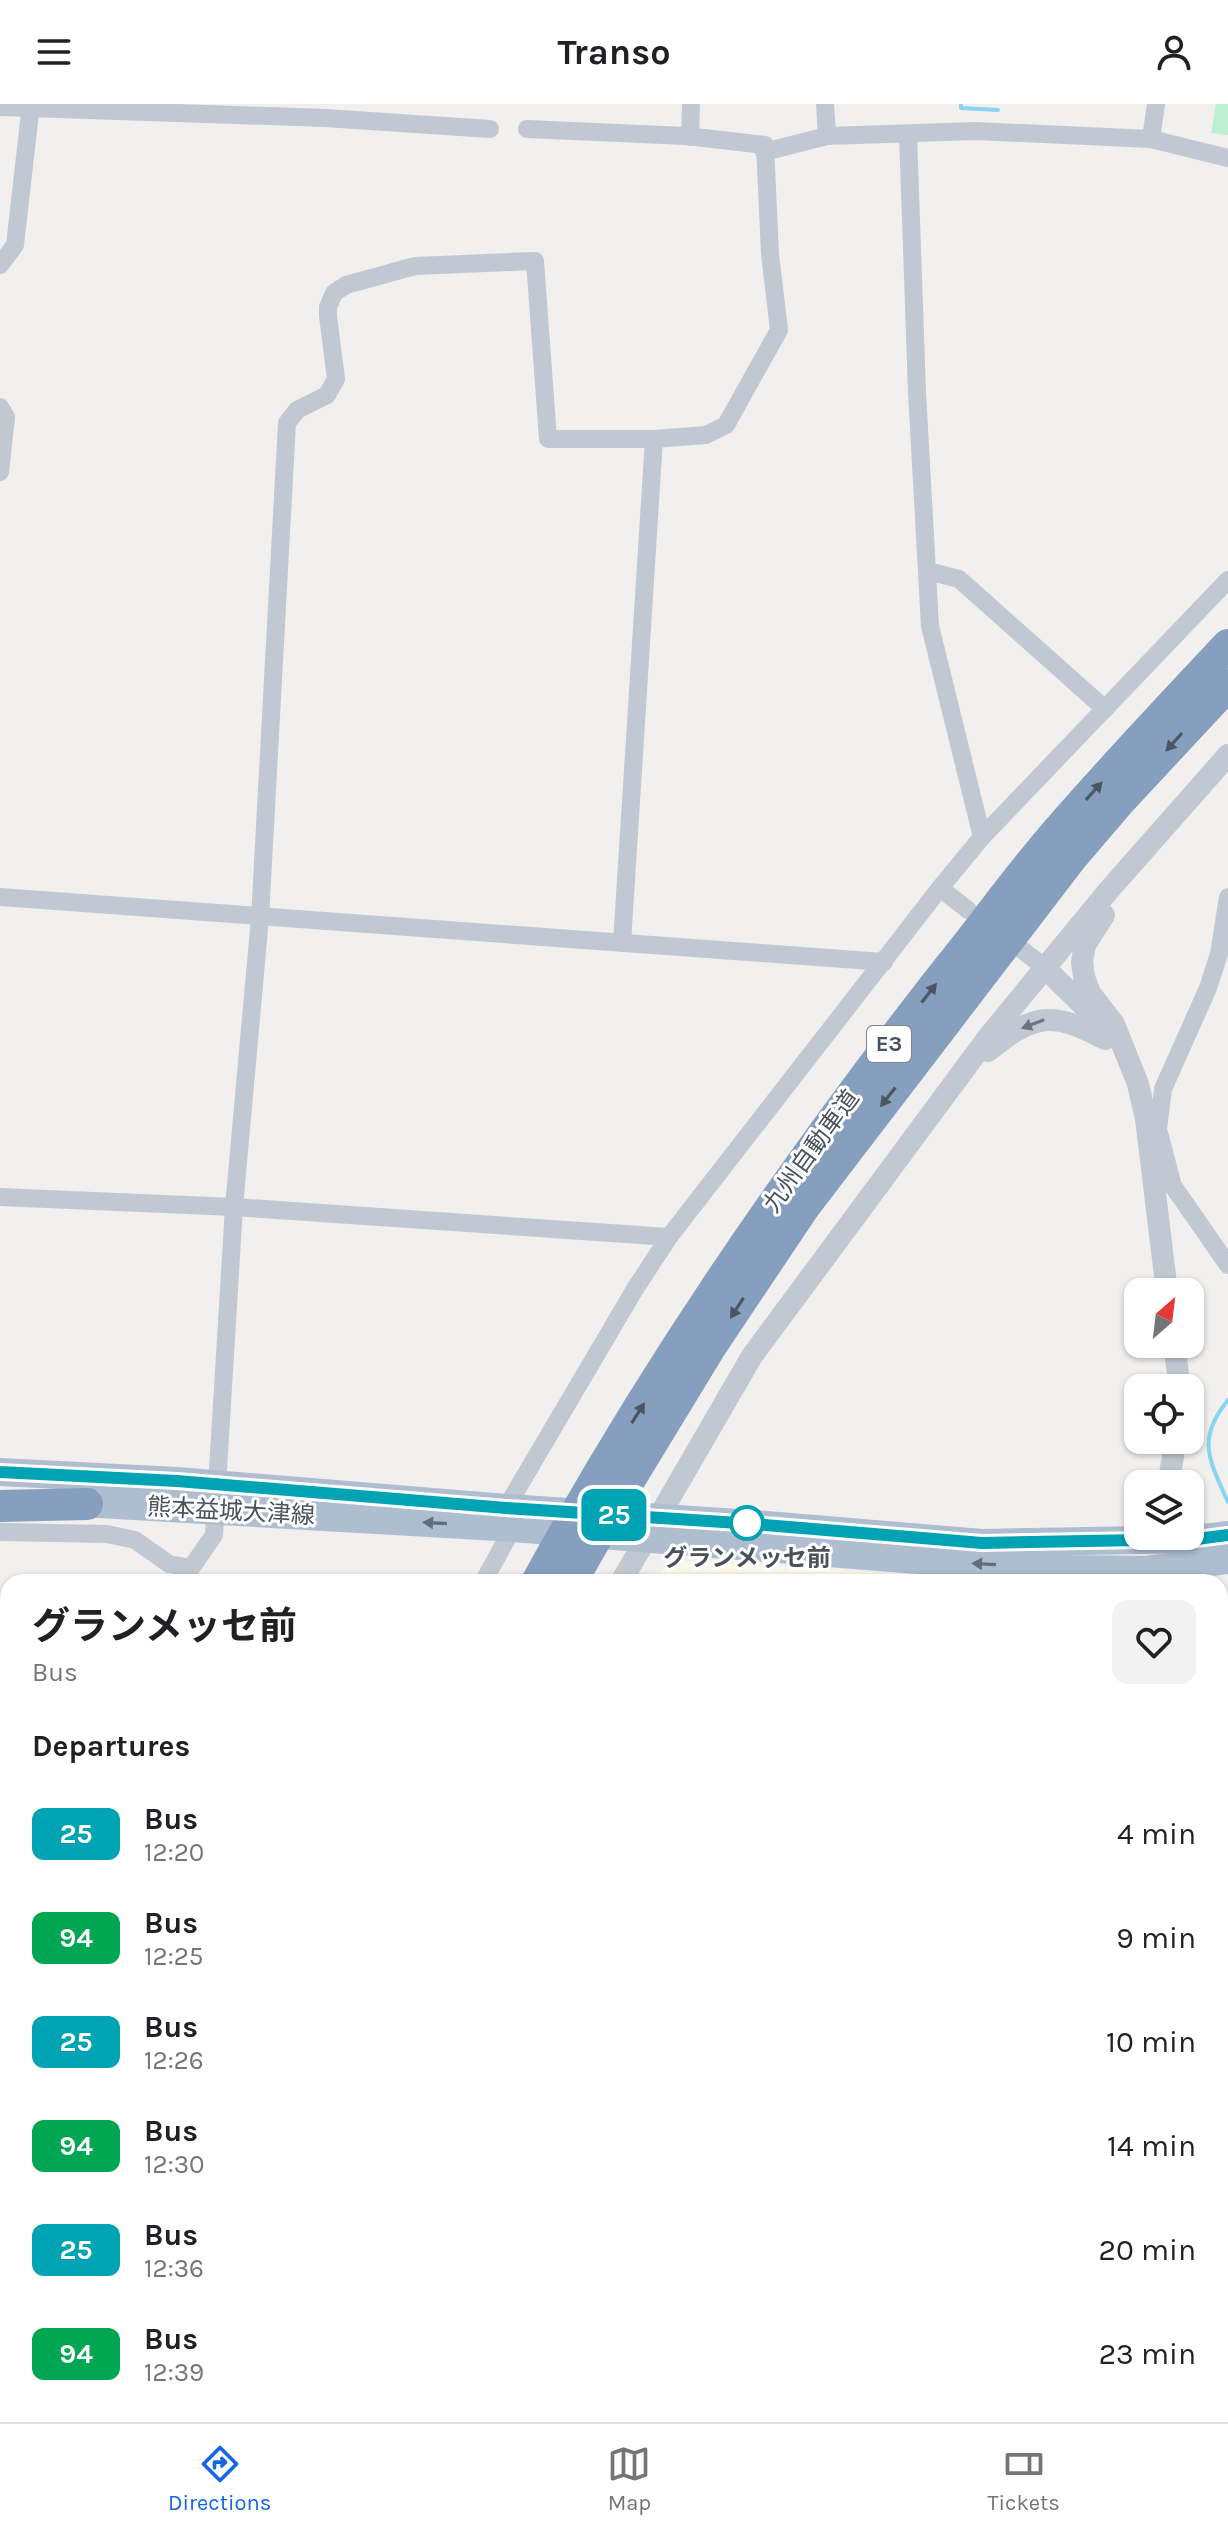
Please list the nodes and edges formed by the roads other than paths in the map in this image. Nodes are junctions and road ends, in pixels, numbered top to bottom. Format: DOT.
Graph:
graph roads {
  1 [pos="691,104"];
  2 [pos="825,104"];
  3 [pos="1156,104"];
  4 [pos="31,106"];
  5 [pos="0,107"];
  6 [pos="490,129"];
  7 [pos="527,129"];
  8 [pos="908,134"];
  9 [pos="827,136"];
  10 [pos="690,137"];
  11 [pos="1151,139"];
  12 [pos="764,152"];
  13 [pos="1228,158"];
  14 [pos="0,265"];
  15 [pos="2,415"];
  16 [pos="654,439"];
  17 [pos="0,472"];
  18 [pos="928,571"];
  19 [pos="1228,580"];
  20 [pos="1228,645"];
  21 [pos="1228,685"];
  22 [pos="1105,709"];
  23 [pos="1228,755"];
  24 [pos="982,837"];
  25 [pos="1153,840"];
  26 [pos="940,888"];
  27 [pos="0,897"];
  28 [pos="1228,897"];
  29 [pos="968,910"];
  30 [pos="260,918"];
  31 [pos="622,943"];
  32 [pos="1016,945"];
  33 [pos="884,962"];
  34 [pos="1044,967"];
  35 [pos="1110,1035"];
  36 [pos="964,1069"];
  37 [pos="0,1197"];
  38 [pos="234,1207"];
  39 [pos="669,1237"];
  40 [pos="1228,1265"];
  41 [pos="1151,1278"];
  42 [pos="1165,1278"];
  43 [pos="0,1472"];
  44 [pos="610,1484"];
  45 [pos="0,1497"];
  46 [pos="216,1498"];
  47 [pos="87,1504"];
  48 [pos="0,1506"];
  49 [pos="510,1518"];
  50 [pos="1124,1529"];
  51 [pos="0,1532"];
  52 [pos="1124,1540"];
  53 [pos="1204,1542"];
  54 [pos="982,1543"];
  55 [pos="1185,1550"];
  56 [pos="1228,1552"];
  57 [pos="1146,1570"];
  58 [pos="486,1574"];
  59 [pos="562,1574"];
  60 [pos="625,1574"];
  1 -- 10 [label="street"];
  2 -- 9 [label="street"];
  3 -- 11 [label="street"];
  4 -- 5 [label="street"];
  4 -- 6 [label="street"];
  4 -- 14 [label="street"];
  7 -- 10 [label="street"];
  8 -- 9 [label="street"];
  8 -- 11 [label="street"];
  8 -- 18 [label="street"];
  9 -- 12 [label="street"];
  10 -- 12 [label="street"];
  11 -- 13 [label="street"];
  12 -- 16 [label="street"];
  15 -- 17 [label="street"];
  16 -- 30 [label="street"];
  16 -- 31 [label="street"];
  18 -- 22 [label="street"];
  18 -- 24 [label="street"];
  19 -- 22 [label="street"];
  44 -- 20 [label="highway, 九州自動車道 / E3, one-way"];
  21 -- 44 [label="highway, 九州自動車道 / E3, one-way"];
  22 -- 24 [label="street"];
  23 -- 25 [label="street"];
  24 -- 26 [label="street"];
  25 -- 34 [label="street"];
  25 -- 35 [label="street"];
  26 -- 29 [label="street"];
  26 -- 33 [label="street"];
  27 -- 30 [label="street"];
  28 -- 40 [label="street"];
  30 -- 31 [label="street"];
  30 -- 38 [label="street"];
  31 -- 33 [label="street"];
  32 -- 34 [label="street"];
  33 -- 39 [label="street"];
  34 -- 35 [label="street"];
  34 -- 36 [label="street"];
  35 -- 36 [label="street, one-way"];
  35 -- 41 [label="street"];
  35 -- 42 [label="street"];
  36 -- 60 [label="street"];
  37 -- 38 [label="street"];
  38 -- 39 [label="street"];
  38 -- 46 [label="street"];
  39 -- 49 [label="street"];
  43 -- 46 [label="main road, 熊本益城大津線"];
  44 -- 59 [label="highway, 九州自動車道 / E3"];
  45 -- 47 [label="main road, 熊本益城大津線"];
  46 -- 47 [label="main road, 熊本益城大津線"];
  46 -- 49 [label="main road, 熊本益城大津線"];
  46 -- 51 [label="street"];
  47 -- 48 [label="highway"];
  49 -- 54 [label="main road, 熊本益城大津線"];
  57 -- 49 [label="main road, 熊本益城大津線, one-way"];
  49 -- 58 [label="street"];
  50 -- 54 [label="street"];
  52 -- 54 [label="main road, 熊本益城大津線"];
  53 -- 56 [label="main road, 熊本益城大津線"];
  55 -- 57 [label="street"];
  56 -- 57 [label="main road, 熊本益城大津線"];
}
